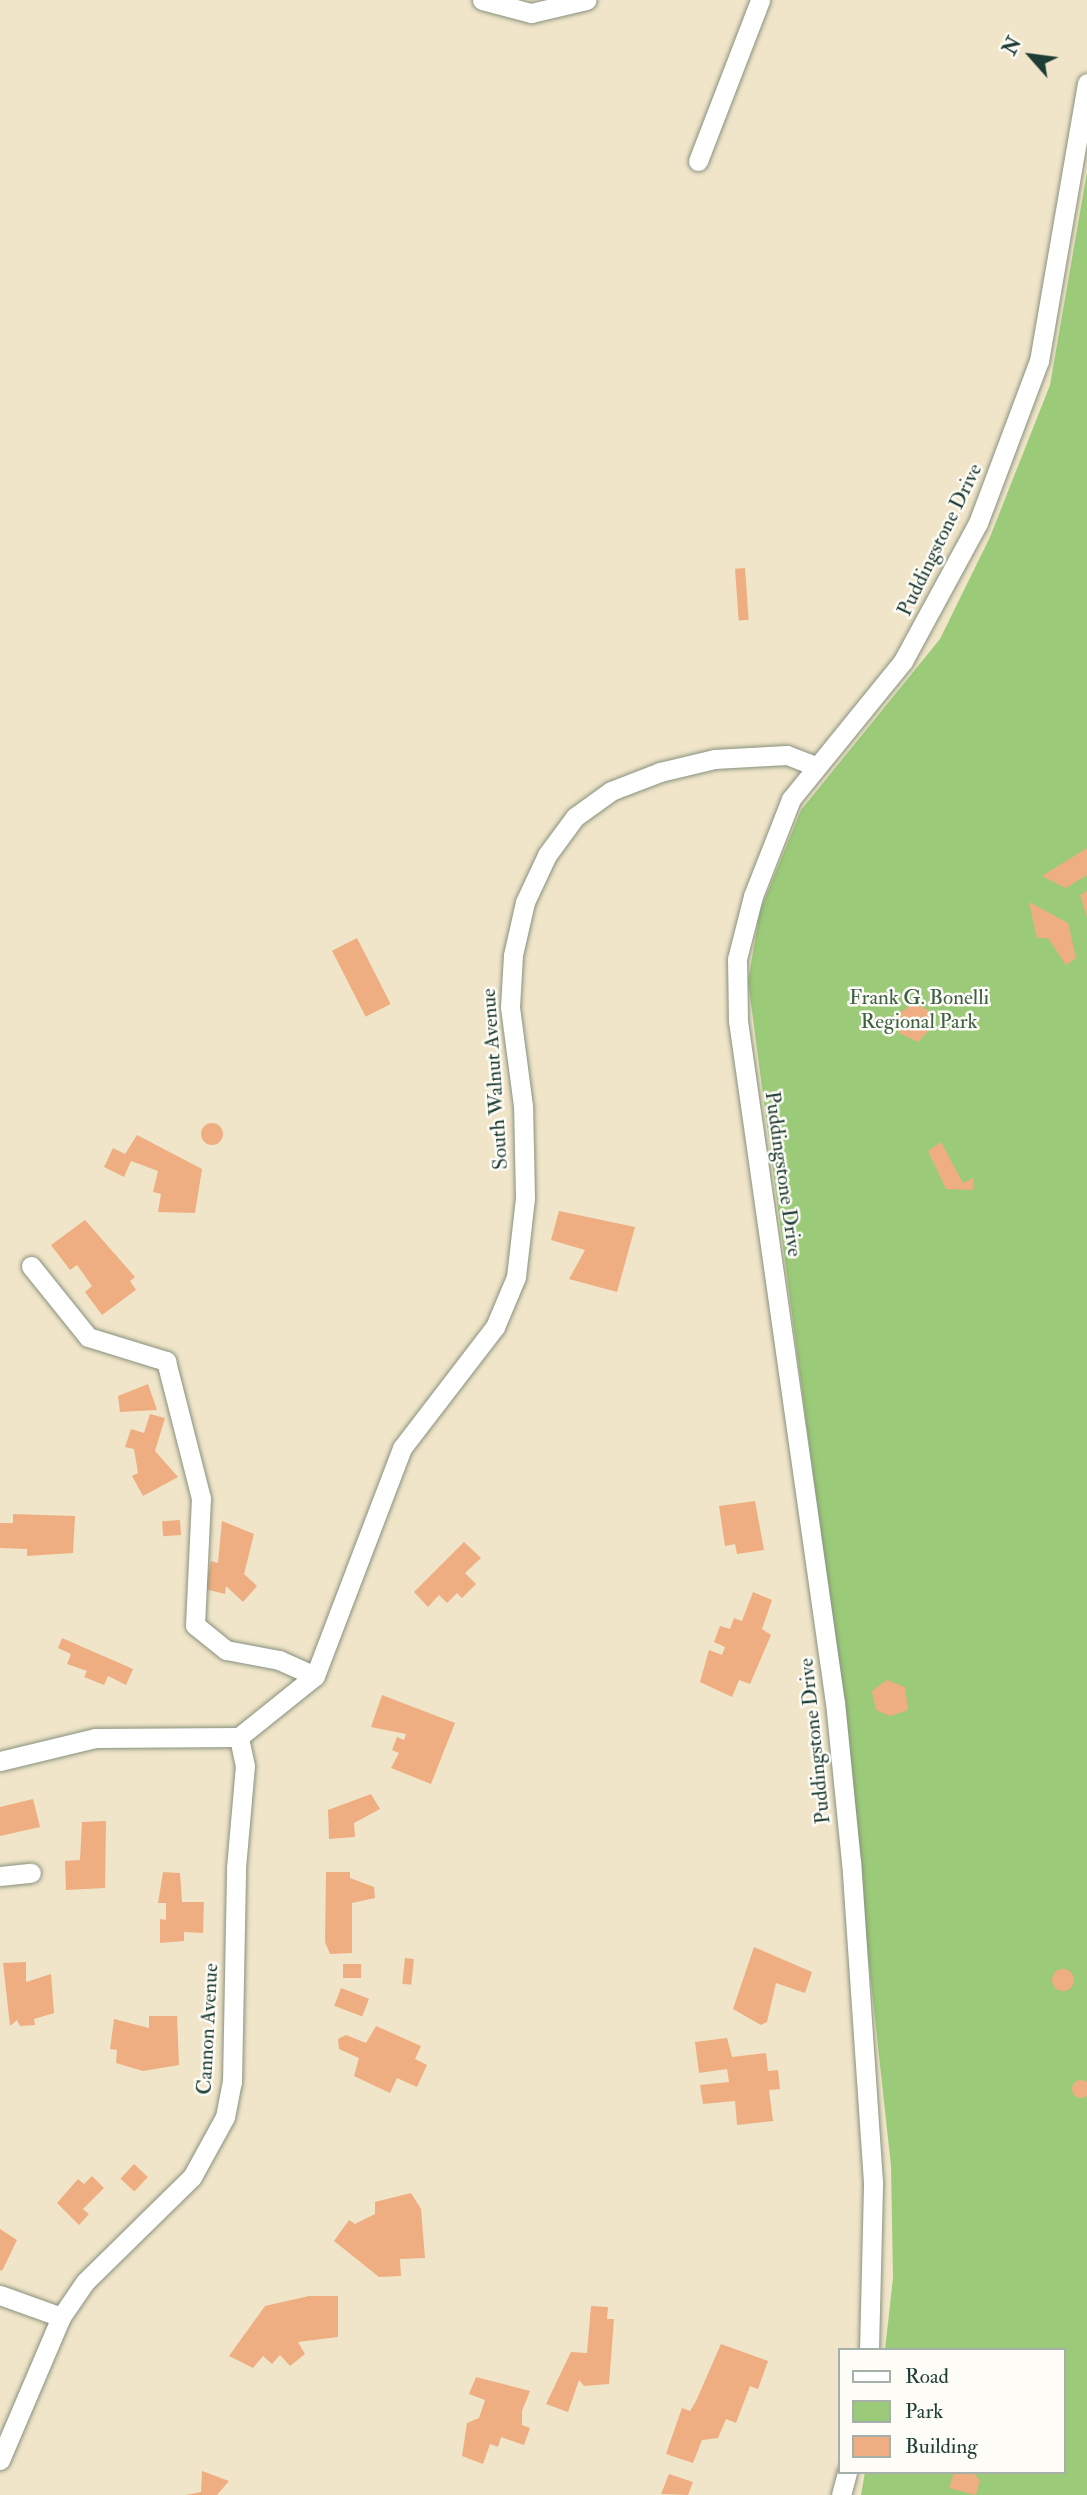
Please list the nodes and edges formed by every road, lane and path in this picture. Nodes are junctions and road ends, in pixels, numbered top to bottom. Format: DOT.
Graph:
graph roads {
  1 [pos="482,0"];
  2 [pos="587,0"];
  3 [pos="760,0"];
  4 [pos="1087,83"];
  5 [pos="698,161"];
  6 [pos="813,765"];
  7 [pos="31,1266"];
  8 [pos="315,1676"];
  9 [pos="239,1737"];
  10 [pos="0,1761"];
  11 [pos="31,1873"];
  12 [pos="0,1876"];
  13 [pos="0,2295"];
  14 [pos="61,2317"];
  15 [pos="869,2348"];
  16 [pos="0,2460"];
  17 [pos="846,2474"];
  18 [pos="841,2495"];
  1 -- 2 [label="street"];
  3 -- 5 [label="street"];
  4 -- 6 [label="street, Puddingstone Drive"];
  6 -- 8 [label="street, South Walnut Avenue"];
  6 -- 15 [label="street, Puddingstone Drive"];
  7 -- 8 [label="street"];
  8 -- 9 [label="street"];
  9 -- 10 [label="street"];
  9 -- 14 [label="street, Cannon Avenue"];
  11 -- 12 [label="street"];
  13 -- 14 [label="street"];
  14 -- 16 [label="street, Cannon Avenue"];
  17 -- 18 [label="street"];
}
